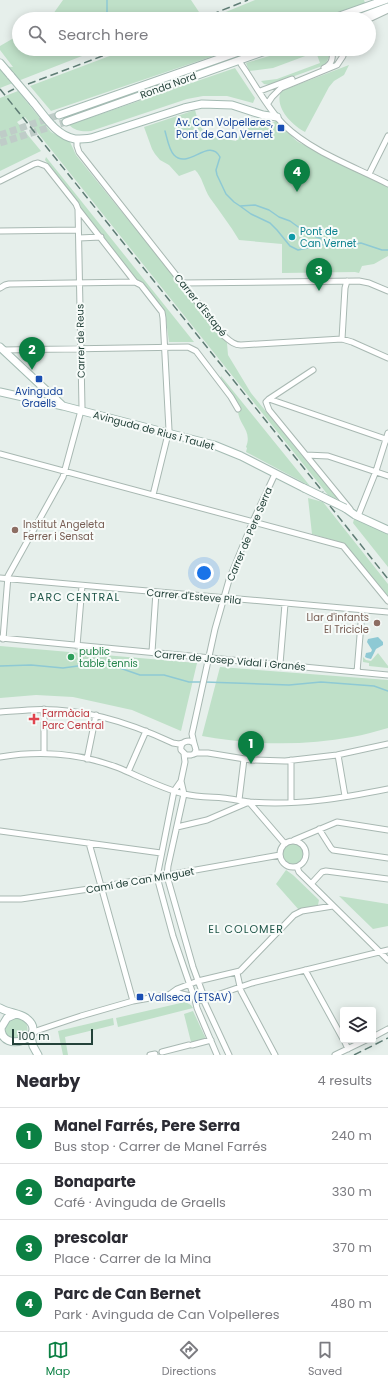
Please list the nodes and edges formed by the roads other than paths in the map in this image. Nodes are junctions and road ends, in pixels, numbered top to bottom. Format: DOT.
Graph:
graph roads {
  1 [pos="385,0"];
  2 [pos="388,9"];
  3 [pos="351,12"];
  4 [pos="376,13"];
  5 [pos="376,15"];
  6 [pos="227,56"];
  7 [pos="251,56"];
  8 [pos="333,56"];
  9 [pos="343,56"];
  10 [pos="0,63"];
  11 [pos="241,64"];
  12 [pos="260,92"];
  13 [pos="268,103"];
  14 [pos="59,115"];
  15 [pos="277,117"];
  16 [pos="66,122"];
  17 [pos="388,136"];
  18 [pos="77,139"];
  19 [pos="369,174"];
  20 [pos="0,181"];
  21 [pos="388,183"];
  22 [pos="78,209"];
  23 [pos="78,230"];
  24 [pos="0,231"];
  25 [pos="100,237"];
  26 [pos="79,238"];
  27 [pos="347,281"];
  28 [pos="79,282"];
  29 [pos="135,282"];
  30 [pos="183,283"];
  31 [pos="0,288"];
  32 [pos="388,292"];
  33 [pos="342,340"];
  34 [pos="165,346"];
  35 [pos="80,348"];
  36 [pos="2,349"];
  37 [pos="388,358"];
  38 [pos="313,370"];
  39 [pos="0,392"];
  40 [pos="268,401"];
  41 [pos="64,406"];
  42 [pos="238,409"];
  43 [pos="81,411"];
  44 [pos="169,433"];
  45 [pos="388,433"];
  46 [pos="387,439"];
  47 [pos="0,454"];
  48 [pos="306,455"];
  49 [pos="376,471"];
  50 [pos="65,472"];
  51 [pos="275,474"];
  52 [pos="388,476"];
  53 [pos="153,495"];
  54 [pos="357,516"];
  55 [pos="253,521"];
  56 [pos="388,530"];
  57 [pos="0,578"];
  58 [pos="8,579"];
  59 [pos="82,586"];
  60 [pos="156,592"];
  61 [pos="223,598"];
  62 [pos="388,601"];
  63 [pos="285,604"];
  64 [pos="362,611"];
  65 [pos="388,612"];
  66 [pos="2,639"];
  67 [pos="77,646"];
  68 [pos="152,652"];
  69 [pos="209,658"];
  70 [pos="280,664"];
  71 [pos="357,672"];
  72 [pos="388,674"];
  73 [pos="44,710"];
  74 [pos="0,712"];
  75 [pos="96,715"];
  76 [pos="146,731"];
  77 [pos="192,734"];
  78 [pos="184,742"];
  79 [pos="173,743"];
  80 [pos="195,744"];
  81 [pos="388,744"];
  82 [pos="44,753"];
  83 [pos="183,753"];
  84 [pos="208,753"];
  85 [pos="192,754"];
  86 [pos="338,755"];
  87 [pos="0,757"];
  88 [pos="87,759"];
  89 [pos="244,759"];
  90 [pos="291,760"];
  91 [pos="185,762"];
  92 [pos="128,772"];
  93 [pos="181,781"];
  94 [pos="388,789"];
  95 [pos="174,791"];
  96 [pos="184,794"];
  97 [pos="345,796"];
  98 [pos="239,800"];
  99 [pos="249,802"];
  100 [pos="291,802"];
  101 [pos="177,827"];
  102 [pos="319,829"];
  103 [pos="388,830"];
  104 [pos="0,831"];
  105 [pos="294,840"];
  106 [pos="89,843"];
  107 [pos="284,844"];
  108 [pos="161,853"];
  109 [pos="280,855"];
  110 [pos="388,858"];
  111 [pos="297,867"];
  112 [pos="167,876"];
  113 [pos="156,877"];
  114 [pos="388,879"];
  115 [pos="311,884"];
  116 [pos="101,887"];
  117 [pos="0,899"];
  118 [pos="333,906"];
  119 [pos="388,950"];
  120 [pos="380,952"];
  121 [pos="388,960"];
  122 [pos="305,970"];
  123 [pos="237,973"];
  124 [pos="198,980"];
  125 [pos="190,986"];
  126 [pos="240,986"];
  127 [pos="170,994"];
  128 [pos="195,998"];
  129 [pos="203,998"];
  130 [pos="133,1002"];
  131 [pos="0,1008"];
  132 [pos="0,1014"];
  133 [pos="16,1014"];
  134 [pos="29,1020"];
  135 [pos="1,1026"];
  136 [pos="47,1028"];
  137 [pos="388,1029"];
  138 [pos="340,1034"];
  139 [pos="376,1035"];
  140 [pos="31,1036"];
  141 [pos="211,1040"];
  142 [pos="4,1042"];
  143 [pos="345,1043"];
  144 [pos="359,1043"];
  145 [pos="20,1046"];
  146 [pos="348,1048"];
  147 [pos="162,1052"];
  148 [pos="37,1055"];
  149 [pos="217,1055"];
  150 [pos="229,1055"];
  151 [pos="275,1055"];
  152 [pos="335,1055"];
  1 -- 3 [label="street"];
  2 -- 4 [label="street"];
  2 -- 5 [label="street"];
  6 -- 14 [label="street, Ronda Nord"];
  7 -- 16 [label="street, Ronda Nord"];
  8 -- 12 [label="street"];
  9 -- 13 [label="street"];
  10 -- 18 [label="street, bridge"];
  11 -- 12 [label="street"];
  12 -- 13 [label="street"];
  13 -- 15 [label="street"];
  15 -- 18 [label="street"];
  15 -- 19 [label="street"];
  17 -- 19 [label="street"];
  18 -- 30 [label="street, Carrer d'Estapé"];
  19 -- 21 [label="street"];
  20 -- 22 [label="street"];
  22 -- 23 [label="street, Carrer de Reus"];
  22 -- 25 [label="street"];
  23 -- 24 [label="street"];
  23 -- 26 [label="street, Carrer de Reus"];
  25 -- 26 [label="street"];
  25 -- 29 [label="street"];
  26 -- 28 [label="street, Carrer de Reus"];
  27 -- 30 [label="street"];
  27 -- 32 [label="street"];
  27 -- 33 [label="street"];
  28 -- 29 [label="street"];
  28 -- 31 [label="street"];
  28 -- 35 [label="street, Carrer de Reus"];
  29 -- 34 [label="street"];
  30 -- 33 [label="street, Carrer d'Estapé"];
  33 -- 37 [label="street, Carrer d'Estapé"];
  34 -- 35 [label="street"];
  34 -- 42 [label="street"];
  34 -- 44 [label="street"];
  35 -- 36 [label="street"];
  35 -- 43 [label="street, Carrer de Reus"];
  36 -- 41 [label="street"];
  38 -- 40 [label="street"];
  39 -- 41 [label="street, Avinguda de Rius i Taulet"];
  40 -- 46 [label="street"];
  40 -- 48 [label="street"];
  41 -- 43 [label="street, Avinguda de Rius i Taulet"];
  43 -- 44 [label="street, Avinguda de Rius i Taulet"];
  43 -- 50 [label="street, Carrer de Reus"];
  44 -- 51 [label="street, Avinguda de Rius i Taulet"];
  44 -- 53 [label="street"];
  45 -- 46 [label="street"];
  46 -- 49 [label="street"];
  47 -- 50 [label="street"];
  48 -- 49 [label="street"];
  48 -- 54 [label="street"];
  49 -- 52 [label="street"];
  49 -- 54 [label="street"];
  50 -- 53 [label="street"];
  50 -- 58 [label="street, Carrer de Reus"];
  51 -- 54 [label="street, Avinguda de Rius i Taulet, bridge"];
  51 -- 55 [label="street, Carrer de Pere Serra"];
  53 -- 55 [label="street"];
  54 -- 56 [label="street, Avinguda de Rius i Taulet"];
  55 -- 61 [label="street, Carrer de Pere Serra"];
  55 -- 62 [label="street"];
  57 -- 58 [label="street, Carrer d'Esteve Pila"];
  58 -- 59 [label="street, Carrer d'Esteve Pila"];
  58 -- 66 [label="street, Carrer de Reus"];
  59 -- 60 [label="street, Carrer d'Esteve Pila"];
  59 -- 67 [label="street"];
  60 -- 61 [label="street, Carrer d'Esteve Pila"];
  60 -- 68 [label="street"];
  61 -- 63 [label="street, Carrer d'Esteve Pila"];
  61 -- 69 [label="street, Carrer de Pere Serra"];
  63 -- 64 [label="street, Carrer d'Esteve Pila"];
  63 -- 70 [label="street"];
  64 -- 65 [label="street, Carrer d'Esteve Pila"];
  64 -- 71 [label="street"];
  66 -- 67 [label="street, Carrer de Josep Vidal i Granés"];
  67 -- 68 [label="street, Carrer de Josep Vidal i Granés"];
  68 -- 69 [label="street, Carrer de Josep Vidal i Granés"];
  69 -- 70 [label="street, Carrer de Josep Vidal i Granés"];
  69 -- 77 [label="street, Carrer de Pere Serra"];
  70 -- 71 [label="street, Carrer de Josep Vidal i Granés"];
  71 -- 72 [label="street, Carrer de Josep Vidal i Granés"];
  73 -- 74 [label="street"];
  73 -- 75 [label="street"];
  73 -- 82 [label="street"];
  75 -- 76 [label="street"];
  75 -- 88 [label="street"];
  76 -- 79 [label="street"];
  76 -- 92 [label="street"];
  77 -- 78 [label="street"];
  77 -- 80 [label="street, Carrer de Pere Serra"];
  78 -- 79 [label="street"];
  78 -- 80 [label="street"];
  78 -- 83 [label="street"];
  79 -- 83 [label="street"];
  80 -- 84 [label="street"];
  80 -- 85 [label="street"];
  81 -- 86 [label="street"];
  82 -- 87 [label="street"];
  82 -- 88 [label="street"];
  83 -- 85 [label="street"];
  83 -- 91 [label="street"];
  84 -- 85 [label="street"];
  84 -- 89 [label="street"];
  85 -- 91 [label="street"];
  86 -- 90 [label="street"];
  86 -- 97 [label="street"];
  88 -- 92 [label="street"];
  89 -- 90 [label="street"];
  89 -- 98 [label="street"];
  90 -- 100 [label="street"];
  91 -- 93 [label="street"];
  92 -- 95 [label="street"];
  93 -- 95 [label="street"];
  93 -- 96 [label="street"];
  94 -- 97 [label="street"];
  95 -- 96 [label="street"];
  95 -- 108 [label="street"];
  96 -- 98 [label="street"];
  96 -- 101 [label="street"];
  97 -- 100 [label="street"];
  98 -- 99 [label="street"];
  99 -- 100 [label="street"];
  99 -- 101 [label="street"];
  99 -- 107 [label="street"];
  101 -- 112 [label="street"];
  102 -- 103 [label="street"];
  102 -- 105 [label="street"];
  102 -- 110 [label="street"];
  104 -- 106 [label="street"];
  105 -- 107 [label="street"];
  105 -- 111 [label="street"];
  106 -- 108 [label="street"];
  106 -- 116 [label="street"];
  107 -- 109 [label="street"];
  108 -- 113 [label="street"];
  109 -- 111 [label="street"];
  109 -- 112 [label="street, Camí de Can Minguet"];
  111 -- 115 [label="street"];
  112 -- 113 [label="street, Camí de Can Minguet"];
  112 -- 124 [label="street"];
  113 -- 116 [label="street, Camí de Can Minguet"];
  113 -- 125 [label="street"];
  114 -- 115 [label="street"];
  115 -- 118 [label="street"];
  116 -- 117 [label="street, Camí de Can Minguet"];
  116 -- 130 [label="street"];
  118 -- 120 [label="street"];
  118 -- 123 [label="street"];
  119 -- 120 [label="street"];
  120 -- 121 [label="street"];
  120 -- 122 [label="street"];
  122 -- 126 [label="street"];
  122 -- 138 [label="street"];
  123 -- 124 [label="street"];
  123 -- 126 [label="street"];
  124 -- 125 [label="street"];
  124 -- 129 [label="street"];
  125 -- 127 [label="street"];
  125 -- 128 [label="street"];
  126 -- 129 [label="street"];
  126 -- 151 [label="street"];
  127 -- 128 [label="street"];
  127 -- 130 [label="street"];
  128 -- 129 [label="street"];
  128 -- 141 [label="street"];
  129 -- 150 [label="street"];
  130 -- 136 [label="street"];
  131 -- 133 [label="street"];
  132 -- 135 [label="street"];
  133 -- 134 [label="street"];
  133 -- 135 [label="street"];
  134 -- 136 [label="street"];
  134 -- 140 [label="street"];
  135 -- 142 [label="street"];
  136 -- 140 [label="street"];
  137 -- 139 [label="street"];
  140 -- 145 [label="street"];
  140 -- 148 [label="street"];
  141 -- 147 [label="street"];
  141 -- 149 [label="street"];
  142 -- 145 [label="street"];
  143 -- 146 [label="street"];
  144 -- 146 [label="street"];
  145 -- 148 [label="street"];
  146 -- 152 [label="street"];
}
